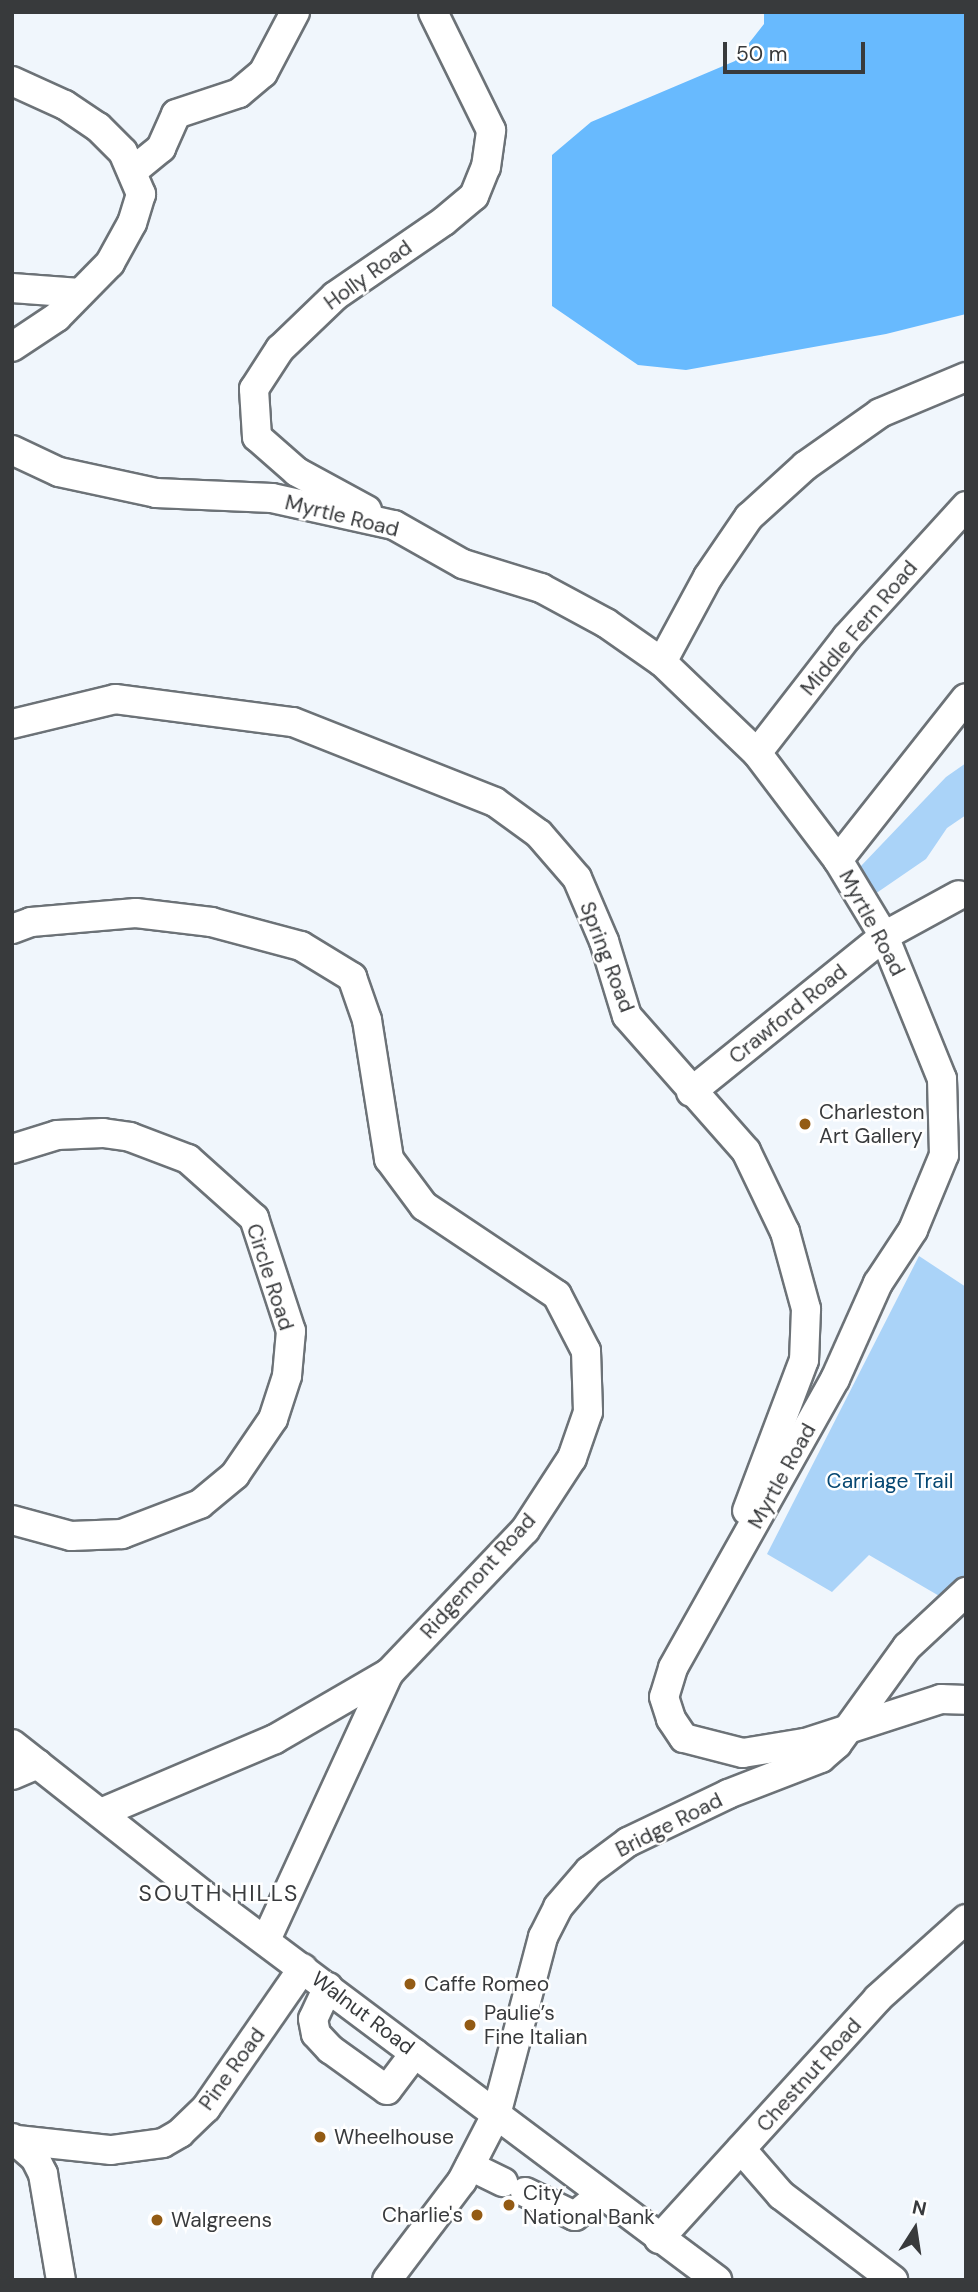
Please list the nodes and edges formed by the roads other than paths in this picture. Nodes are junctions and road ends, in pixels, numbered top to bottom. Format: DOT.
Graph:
graph roads {
  1 [pos="295,12"];
  2 [pos="433,12"];
  3 [pos="12,81"];
  4 [pos="134,170"];
  5 [pos="12,288"];
  6 [pos="80,293"];
  7 [pos="12,347"];
  8 [pos="966,377"];
  9 [pos="12,450"];
  10 [pos="966,506"];
  11 [pos="394,525"];
  12 [pos="662,662"];
  13 [pos="966,698"];
  14 [pos="12,724"];
  15 [pos="757,753"];
  16 [pos="838,860"];
  17 [pos="959,895"];
  18 [pos="12,929"];
  19 [pos="884,936"];
  20 [pos="691,1092"];
  21 [pos="12,1149"];
  22 [pos="12,1520"];
  23 [pos="723,1584"];
  24 [pos="966,1592"];
  25 [pos="389,1674"];
  26 [pos="966,1700"];
  27 [pos="847,1730"];
  28 [pos="12,1744"];
  29 [pos="38,1764"];
  30 [pos="12,1775"];
  31 [pos="100,1813"];
  32 [pos="966,1919"];
  33 [pos="266,1940"];
  34 [pos="303,1968"];
  35 [pos="328,1987"];
  36 [pos="415,2053"];
  37 [pos="496,2115"];
  38 [pos="14,2139"];
  39 [pos="741,2149"];
  40 [pos="470,2166"];
  41 [pos="601,2194"];
  42 [pos="659,2239"];
  43 [pos="61,2280"];
  44 [pos="387,2280"];
  45 [pos="717,2280"];
  46 [pos="893,2280"];
  1 -- 4 [label="street"];
  2 -- 11 [label="street, Holly Road"];
  3 -- 4 [label="street"];
  4 -- 6 [label="street"];
  5 -- 6 [label="street"];
  6 -- 7 [label="street"];
  8 -- 12 [label="street"];
  9 -- 11 [label="street, Myrtle Road"];
  10 -- 15 [label="street, Middle Fern Road"];
  11 -- 12 [label="street, Myrtle Road"];
  12 -- 15 [label="street, Myrtle Road"];
  13 -- 16 [label="street"];
  14 -- 20 [label="street, Spring Road"];
  15 -- 16 [label="street, Myrtle Road"];
  16 -- 19 [label="street, Myrtle Road"];
  17 -- 19 [label="street, Crawford Road"];
  18 -- 25 [label="street, Ridgemont Road"];
  19 -- 20 [label="street, Crawford Road"];
  19 -- 23 [label="street, Myrtle Road"];
  20 -- 23 [label="street, Spring Road"];
  21 -- 22 [label="street, Circle Road"];
  23 -- 27 [label="street, Myrtle Road"];
  24 -- 27 [label="street, Bridge Road"];
  25 -- 31 [label="street, Ridgemont Road"];
  25 -- 33 [label="street"];
  26 -- 27 [label="street"];
  27 -- 37 [label="street, Bridge Road"];
  28 -- 29 [label="street, Walnut Road"];
  29 -- 30 [label="street"];
  29 -- 31 [label="street, Walnut Road"];
  31 -- 33 [label="street, Walnut Road"];
  32 -- 39 [label="street, Chestnut Road"];
  33 -- 34 [label="street, Walnut Road"];
  34 -- 35 [label="street, Walnut Road"];
  34 -- 38 [label="street, Pine Road"];
  35 -- 36 [label="street, Walnut Road"];
  35 -- 36 [label="street"];
  36 -- 37 [label="street, Walnut Road"];
  37 -- 40 [label="street, Bridge Road"];
  37 -- 41 [label="street, Walnut Road"];
  38 -- 43 [label="street"];
  39 -- 42 [label="street, Chestnut Road"];
  39 -- 46 [label="street"];
  40 -- 41 [label="street"];
  40 -- 44 [label="street, Bridge Road"];
  41 -- 42 [label="street, Walnut Road"];
  42 -- 45 [label="street, Walnut Road"];
}
